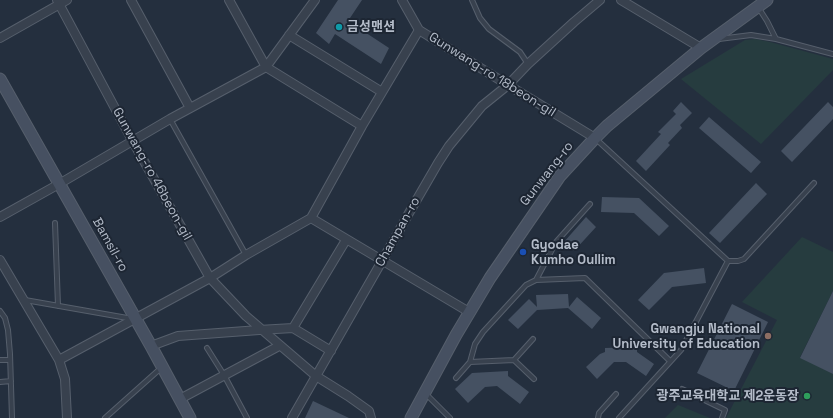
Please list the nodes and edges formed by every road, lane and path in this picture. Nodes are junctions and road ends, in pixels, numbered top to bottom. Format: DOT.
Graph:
graph roads {
  1 [pos="67,0"];
  2 [pos="131,0"];
  3 [pos="229,0"];
  4 [pos="315,0"];
  5 [pos="402,0"];
  6 [pos="472,0"];
  7 [pos="600,0"];
  8 [pos="621,0"];
  9 [pos="58,2"];
  10 [pos="762,3"];
  11 [pos="419,30"];
  12 [pos="289,35"];
  13 [pos="0,38"];
  14 [pos="712,40"];
  15 [pos="776,40"];
  16 [pos="700,48"];
  17 [pos="833,54"];
  18 [pos="528,64"];
  19 [pos="266,67"];
  20 [pos="0,79"];
  21 [pos="508,85"];
  22 [pos="382,92"];
  23 [pos="190,108"];
  24 [pos="170,118"];
  25 [pos="362,126"];
  26 [pos="595,138"];
  27 [pos="132,140"];
  28 [pos="814,183"];
  29 [pos="59,184"];
  30 [pos="590,204"];
  31 [pos="0,217"];
  32 [pos="311,218"];
  33 [pos="55,223"];
  34 [pos="346,240"];
  35 [pos="246,255"];
  36 [pos="0,260"];
  37 [pos="382,261"];
  38 [pos="728,261"];
  39 [pos="210,278"];
  40 [pos="536,280"];
  41 [pos="23,300"];
  42 [pos="58,306"];
  43 [pos="0,311"];
  44 [pos="469,312"];
  45 [pos="136,319"];
  46 [pos="293,328"];
  47 [pos="262,330"];
  48 [pos="533,339"];
  49 [pos="151,346"];
  50 [pos="279,346"];
  51 [pos="207,348"];
  52 [pos="331,351"];
  53 [pos="0,360"];
  54 [pos="10,360"];
  55 [pos="59,360"];
  56 [pos="514,360"];
  57 [pos="470,362"];
  58 [pos="670,362"];
  59 [pos="163,366"];
  60 [pos="224,375"];
  61 [pos="316,376"];
  62 [pos="456,378"];
  63 [pos="534,379"];
  64 [pos="0,382"];
  65 [pos="11,382"];
  66 [pos="682,389"];
  67 [pos="425,393"];
  68 [pos="616,394"];
  69 [pos="180,399"];
  70 [pos="12,418"];
  71 [pos="67,418"];
  72 [pos="105,418"];
  73 [pos="190,418"];
  74 [pos="247,418"];
  75 [pos="292,418"];
  76 [pos="371,418"];
  77 [pos="411,418"];
  78 [pos="450,418"];
  79 [pos="598,418"];
  80 [pos="620,418"];
  81 [pos="722,418"];
  1 -- 9 [label="street"];
  2 -- 23 [label="street"];
  3 -- 19 [label="street"];
  4 -- 12 [label="street"];
  5 -- 11 [label="street, Gunwang-ro 18beon-gil"];
  6 -- 18 [label="lane"];
  7 -- 18 [label="street, Champan-ro"];
  8 -- 16 [label="street"];
  9 -- 13 [label="street"];
  9 -- 27 [label="street, Gunwang-ro 46beon-gil"];
  10 -- 14 [label="main road, Gunwang-ro"];
  10 -- 15 [label="lane"];
  11 -- 21 [label="street, Gunwang-ro 18beon-gil"];
  11 -- 22 [label="street"];
  12 -- 19 [label="street"];
  12 -- 22 [label="street"];
  14 -- 15 [label="lane"];
  14 -- 16 [label="main road, Gunwang-ro"];
  15 -- 17 [label="lane"];
  16 -- 26 [label="main road, Gunwang-ro"];
  18 -- 21 [label="street, Champan-ro"];
  19 -- 23 [label="street"];
  19 -- 25 [label="street"];
  20 -- 29 [label="main road, Bamsil-ro"];
  21 -- 26 [label="street, Gunwang-ro 18beon-gil"];
  21 -- 37 [label="street, Champan-ro"];
  22 -- 25 [label="street"];
  23 -- 24 [label="street"];
  24 -- 27 [label="street"];
  24 -- 35 [label="lane"];
  25 -- 32 [label="street"];
  26 -- 38 [label="lane"];
  26 -- 44 [label="main road, Gunwang-ro"];
  27 -- 29 [label="street"];
  27 -- 39 [label="street, Gunwang-ro 46beon-gil"];
  28 -- 38 [label="lane"];
  29 -- 31 [label="street"];
  29 -- 45 [label="main road, Bamsil-ro"];
  30 -- 40 [label="lane"];
  32 -- 34 [label="street"];
  32 -- 35 [label="street"];
  33 -- 42 [label="lane"];
  34 -- 37 [label="street"];
  34 -- 46 [label="street"];
  35 -- 39 [label="street"];
  36 -- 41 [label="street"];
  37 -- 44 [label="street"];
  37 -- 52 [label="street, Champan-ro"];
  38 -- 58 [label="lane"];
  39 -- 45 [label="street"];
  39 -- 47 [label="street, Gunwang-ro 46beon-gil"];
  40 -- 57 [label="lane"];
  40 -- 58 [label="lane"];
  41 -- 42 [label="lane"];
  41 -- 55 [label="street"];
  42 -- 45 [label="lane"];
  43 -- 54 [label="lane"];
  44 -- 67 [label="main road, Gunwang-ro"];
  45 -- 49 [label="main road, Bamsil-ro"];
  45 -- 55 [label="street"];
  46 -- 47 [label="street"];
  46 -- 52 [label="street"];
  47 -- 49 [label="street"];
  47 -- 50 [label="street, Gunwang-ro 46beon-gil"];
  48 -- 56 [label="lane"];
  49 -- 59 [label="main road, Bamsil-ro"];
  50 -- 60 [label="street"];
  50 -- 61 [label="street, Gunwang-ro 46beon-gil"];
  51 -- 60 [label="lane"];
  52 -- 61 [label="street, Champan-ro"];
  53 -- 54 [label="lane"];
  54 -- 65 [label="lane"];
  55 -- 71 [label="street"];
  56 -- 57 [label="lane"];
  56 -- 63 [label="lane"];
  57 -- 62 [label="lane"];
  58 -- 80 [label="lane"];
  59 -- 69 [label="main road, Bamsil-ro"];
  59 -- 72 [label="lane"];
  60 -- 69 [label="street"];
  60 -- 74 [label="lane"];
  61 -- 75 [label="street, Champan-ro"];
  61 -- 76 [label="street, Gunwang-ro 46beon-gil"];
  64 -- 65 [label="lane"];
  65 -- 70 [label="lane"];
  66 -- 81 [label="lane"];
  67 -- 77 [label="main road, Gunwang-ro"];
  67 -- 78 [label="lane"];
  68 -- 79 [label="lane"];
  69 -- 73 [label="main road, Bamsil-ro"];
}
